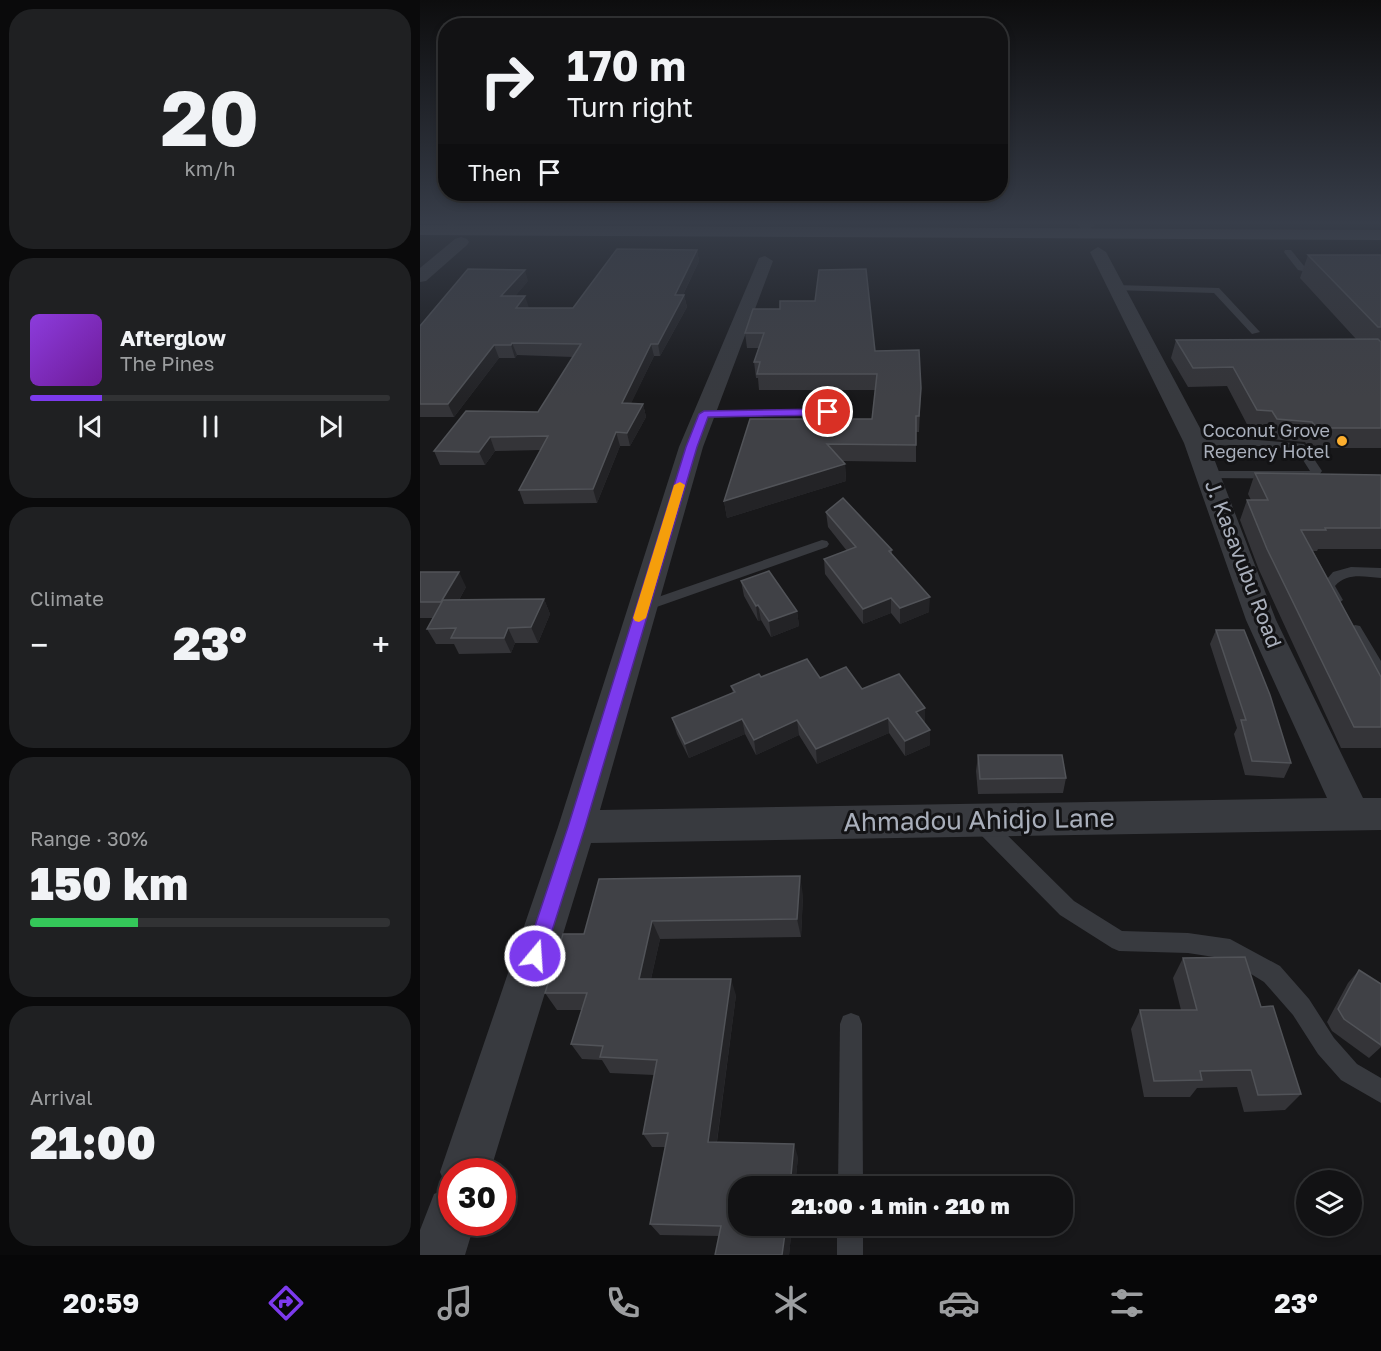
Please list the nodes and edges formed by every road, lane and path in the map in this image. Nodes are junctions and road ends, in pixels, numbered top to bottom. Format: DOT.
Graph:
graph roads {
  1 [pos="757,281"];
  2 [pos="1113,281"];
  3 [pos="1116,288"];
  4 [pos="1255,332"];
  5 [pos="828,412"];
  6 [pos="704,414"];
  7 [pos="1196,443"];
  8 [pos="1209,475"];
  9 [pos="822,544"];
  10 [pos="1381,573"];
  11 [pos="643,607"];
  12 [pos="1381,674"];
  13 [pos="1367,814"];
  14 [pos="978,820"];
  15 [pos="577,827"];
  16 [pos="850,1024"];
  17 [pos="1381,1091"];
  18 [pos="470,1158"];
  19 [pos="850,1176"];
  20 [pos="444,1236"];
  21 [pos="850,1236"];
  22 [pos="438,1255"];
  23 [pos="850,1255"];
  1 -- 6 [label="street"];
  2 -- 3 [label="street, J. Kasavubu Road"];
  3 -- 4 [label="lane"];
  3 -- 7 [label="street, J. Kasavubu Road"];
  5 -- 6 [label="lane"];
  6 -- 11 [label="street"];
  7 -- 8 [label="street, J. Kasavubu Road"];
  7 -- 8 [label="lane"];
  8 -- 13 [label="street, J. Kasavubu Road"];
  9 -- 11 [label="lane"];
  10 -- 12 [label="lane"];
  11 -- 15 [label="street"];
  13 -- 14 [label="street, Ahmadou Ahidjo Lane"];
  14 -- 15 [label="street, Ahmadou Ahidjo Lane"];
  14 -- 17 [label="lane"];
  15 -- 18 [label="street"];
  16 -- 19 [label="lane"];
  20 -- 22 [label="street"];
  21 -- 23 [label="lane"];
}
